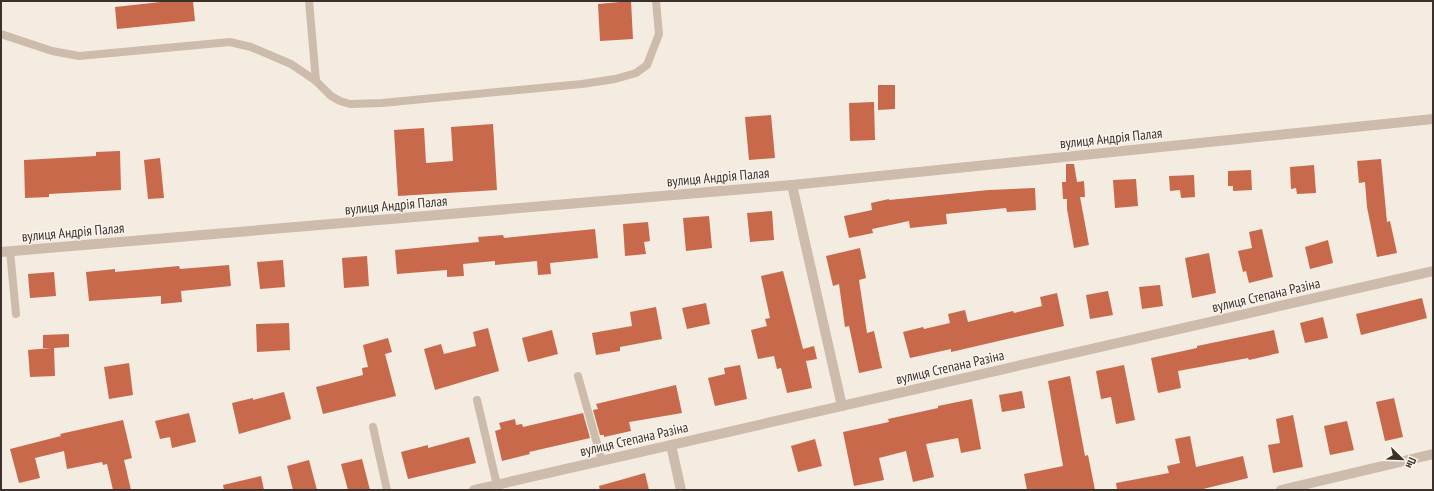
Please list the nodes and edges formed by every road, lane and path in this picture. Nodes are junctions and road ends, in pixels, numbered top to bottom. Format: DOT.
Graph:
graph roads {
  1 [pos="309,1"];
  2 [pos="656,1"];
  3 [pos="1,34"];
  4 [pos="316,81"];
  5 [pos="1433,119"];
  6 [pos="792,185"];
  7 [pos="5,251"];
  8 [pos="1433,271"];
  9 [pos="16,314"];
  10 [pos="578,376"];
  11 [pos="477,400"];
  12 [pos="842,406"];
  13 [pos="373,427"];
  14 [pos="671,445"];
  15 [pos="1433,454"];
  16 [pos="602,460"];
  17 [pos="497,485"];
  18 [pos="387,490"];
  19 [pos="474,490"];
  20 [pos="681,490"];
  21 [pos="1281,490"];
  1 -- 4 [label="lane"];
  2 -- 4 [label="lane"];
  3 -- 4 [label="lane"];
  5 -- 6 [label="street, вулиця Андрія Палая"];
  6 -- 7 [label="street, вулиця Андрія Палая"];
  6 -- 12 [label="street"];
  7 -- 9 [label="lane"];
  8 -- 12 [label="street, вулиця Степана Разіна"];
  10 -- 16 [label="lane"];
  11 -- 17 [label="lane"];
  12 -- 14 [label="street, вулиця Степана Разіна"];
  13 -- 18 [label="lane"];
  14 -- 16 [label="street, вулиця Степана Разіна"];
  14 -- 20 [label="street"];
  15 -- 21 [label="street"];
  16 -- 17 [label="street, вулиця Степана Разіна"];
  17 -- 19 [label="street, вулиця Степана Разіна"];
}
